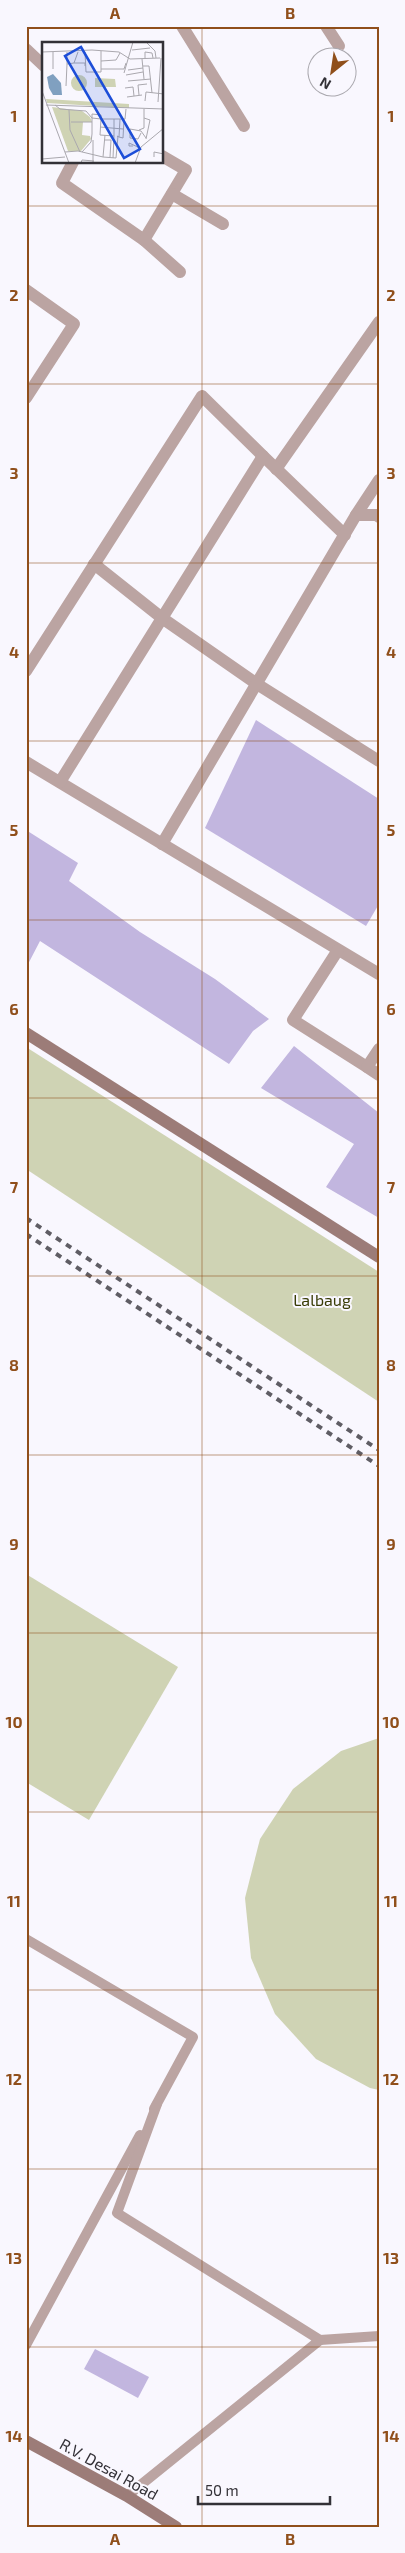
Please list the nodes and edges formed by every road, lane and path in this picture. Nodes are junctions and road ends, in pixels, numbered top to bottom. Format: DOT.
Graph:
graph roads {
  1 [pos="182,26"];
  2 [pos="326,26"];
  3 [pos="339,46"];
  4 [pos="26,49"];
  5 [pos="42,64"];
  6 [pos="244,126"];
  7 [pos="164,157"];
  8 [pos="72,164"];
  9 [pos="172,194"];
  10 [pos="223,224"];
  11 [pos="144,240"];
  12 [pos="180,272"];
  13 [pos="26,290"];
  14 [pos="379,322"];
  15 [pos="26,398"];
  16 [pos="263,456"];
  17 [pos="276,469"];
  18 [pos="379,480"];
  19 [pos="356,516"];
  20 [pos="379,517"];
  21 [pos="345,535"];
  22 [pos="94,564"];
  23 [pos="162,618"];
  24 [pos="26,671"];
  25 [pos="257,684"];
  26 [pos="379,761"];
  27 [pos="26,762"];
  28 [pos="60,782"];
  29 [pos="162,844"];
  30 [pos="338,950"];
  31 [pos="379,974"];
  32 [pos="26,1033"];
  33 [pos="379,1049"];
  34 [pos="367,1067"];
  35 [pos="379,1075"];
  36 [pos="379,1256"];
  37 [pos="26,1938"];
  38 [pos="157,2104"];
  39 [pos="379,2336"];
  40 [pos="320,2340"];
  41 [pos="26,2345"];
  42 [pos="26,2441"];
  43 [pos="127,2496"];
  44 [pos="176,2527"];
  1 -- 6 [label="street"];
  2 -- 3 [label="street"];
  4 -- 5 [label="street"];
  7 -- 9 [label="street"];
  8 -- 11 [label="street"];
  9 -- 10 [label="street"];
  9 -- 11 [label="street"];
  11 -- 12 [label="street"];
  13 -- 15 [label="street"];
  14 -- 17 [label="street"];
  16 -- 17 [label="street"];
  16 -- 22 [label="street"];
  16 -- 23 [label="street"];
  17 -- 21 [label="street"];
  18 -- 19 [label="street"];
  19 -- 20 [label="street"];
  19 -- 21 [label="street"];
  21 -- 25 [label="street"];
  22 -- 23 [label="street"];
  22 -- 24 [label="street"];
  23 -- 25 [label="street"];
  23 -- 28 [label="street"];
  25 -- 26 [label="street"];
  25 -- 29 [label="street"];
  27 -- 28 [label="street"];
  28 -- 29 [label="street"];
  29 -- 30 [label="street"];
  30 -- 31 [label="street"];
  30 -- 34 [label="street"];
  32 -- 36 [label="street"];
  33 -- 34 [label="street"];
  34 -- 35 [label="street"];
  37 -- 38 [label="lane"];
  38 -- 40 [label="lane"];
  38 -- 41 [label="lane"];
  39 -- 40 [label="lane"];
  40 -- 43 [label="lane"];
  42 -- 43 [label="street, R.V. Desai Road"];
  43 -- 44 [label="street, R.V. Desai Road"];
}
